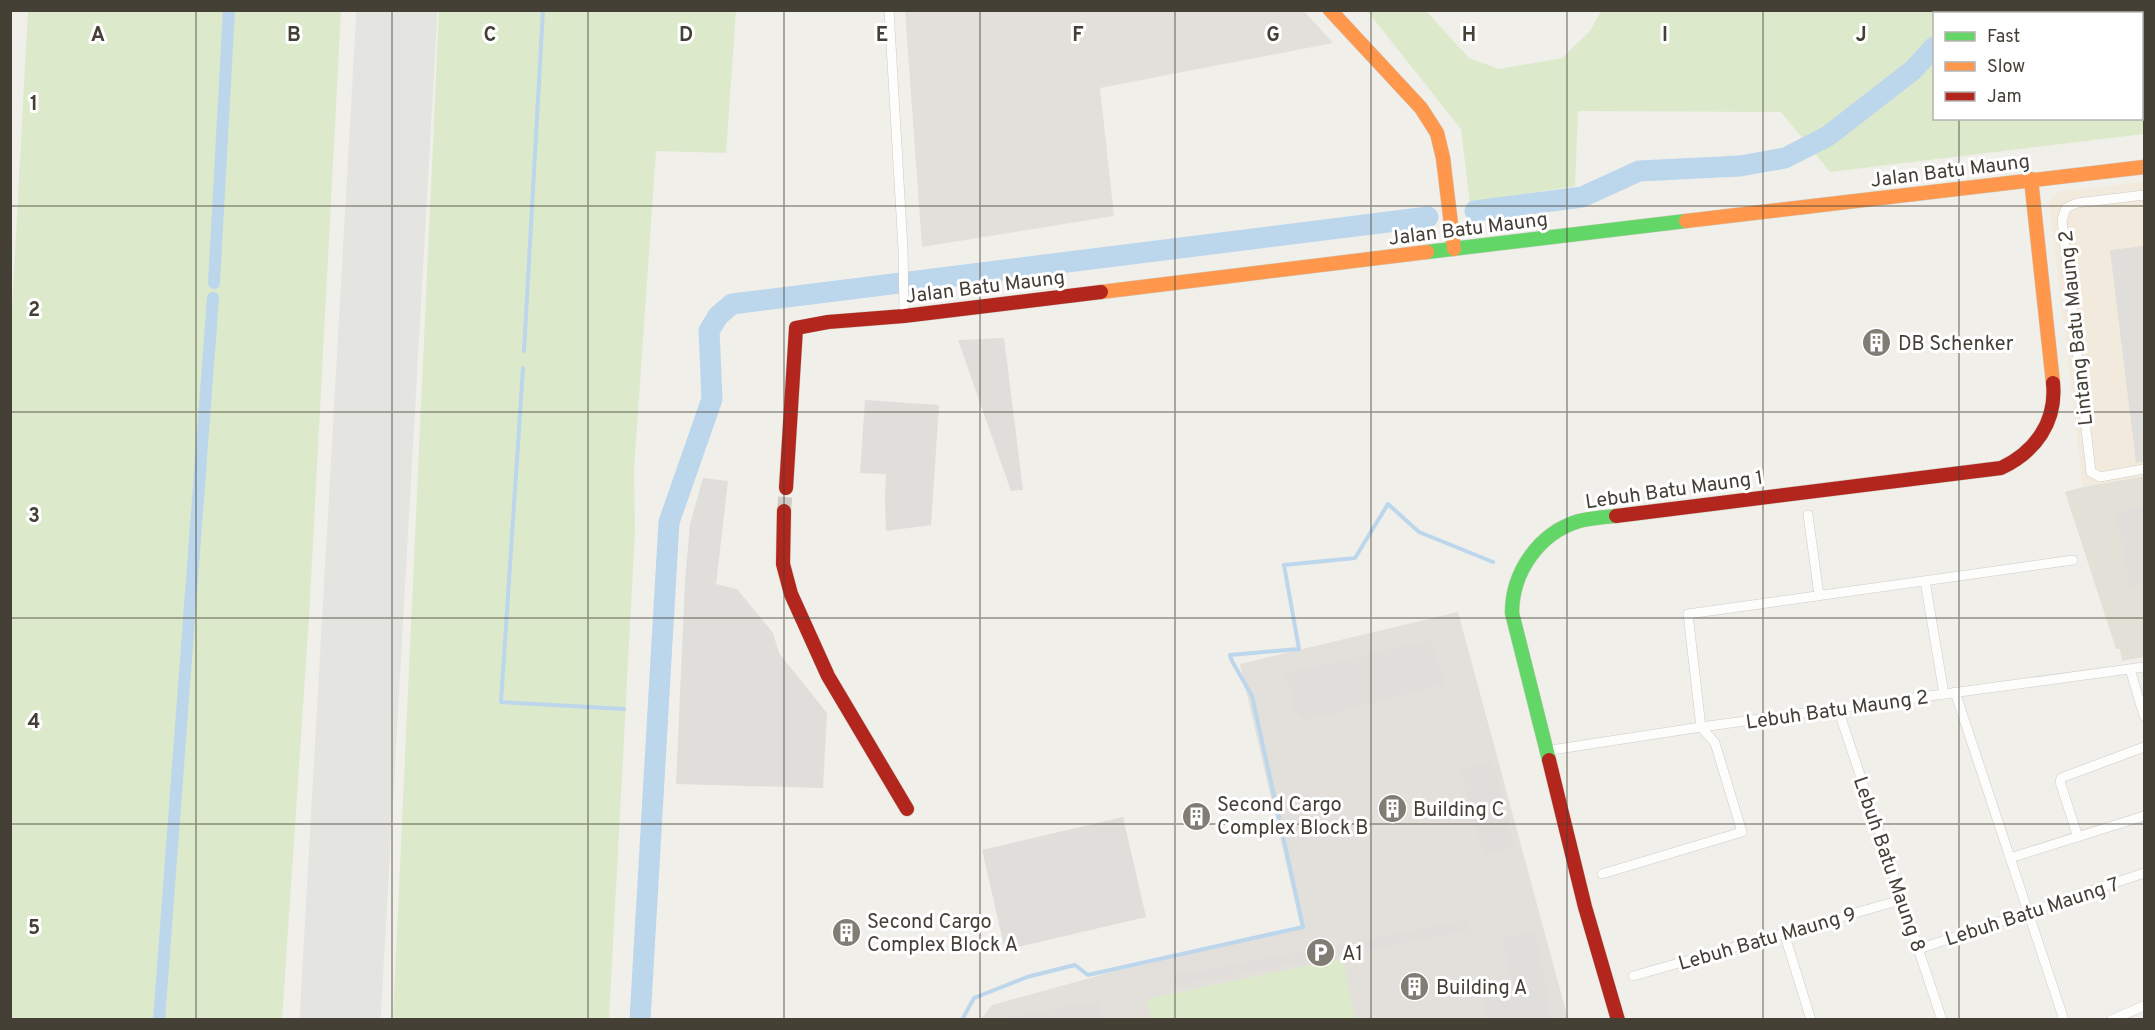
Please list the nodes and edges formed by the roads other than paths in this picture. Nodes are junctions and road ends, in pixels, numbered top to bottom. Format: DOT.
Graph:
graph roads {
  1 [pos="890,10"];
  2 [pos="1330,10"];
  3 [pos="2145,167"];
  4 [pos="2031,179"];
  5 [pos="2145,195"];
  6 [pos="1454,249"];
  7 [pos="904,314"];
  8 [pos="2145,469"];
  9 [pos="786,488"];
  10 [pos="784,511"];
  11 [pos="1808,515"];
  12 [pos="2073,560"];
  13 [pos="1925,581"];
  14 [pos="1819,595"];
  15 [pos="2145,667"];
  16 [pos="2130,669"];
  17 [pos="1955,693"];
  18 [pos="1944,694"];
  19 [pos="1838,709"];
  20 [pos="2145,716"];
  21 [pos="1701,727"];
  22 [pos="2145,747"];
  23 [pos="1545,751"];
  24 [pos="907,809"];
  25 [pos="2145,816"];
  26 [pos="2078,837"];
  27 [pos="2010,858"];
  28 [pos="2145,873"];
  29 [pos="1602,874"];
  30 [pos="1901,900"];
  31 [pos="2027,912"];
  32 [pos="1784,933"];
  33 [pos="1919,949"];
  34 [pos="1633,976"];
  35 [pos="2145,1006"];
  36 [pos="1618,1020"];
  37 [pos="1811,1020"];
  38 [pos="1942,1020"];
  39 [pos="2064,1020"];
  40 [pos="2111,1020"];
  1 -- 7 [label="street"];
  2 -- 6 [label="street"];
  3 -- 4 [label="street, Jalan Batu Maung"];
  4 -- 6 [label="street, Jalan Batu Maung"];
  4 -- 23 [label="street, Lebuh Batu Maung 1"];
  5 -- 8 [label="street, Lintang Batu Maung 2"];
  6 -- 7 [label="street, Jalan Batu Maung"];
  7 -- 9 [label="street, Jalan Batu Maung"];
  10 -- 24 [label="street"];
  11 -- 14 [label="street"];
  12 -- 13 [label="street"];
  13 -- 14 [label="street"];
  13 -- 18 [label="street"];
  14 -- 21 [label="street"];
  15 -- 16 [label="street, Lebuh Batu Maung 2"];
  16 -- 17 [label="street, Lebuh Batu Maung 2"];
  16 -- 20 [label="street"];
  17 -- 18 [label="street, Lebuh Batu Maung 2"];
  17 -- 27 [label="street"];
  18 -- 19 [label="street, Lebuh Batu Maung 2"];
  19 -- 21 [label="street, Lebuh Batu Maung 2"];
  19 -- 30 [label="street, Lebuh Batu Maung 8"];
  21 -- 23 [label="street, Lebuh Batu Maung 2"];
  21 -- 29 [label="street"];
  22 -- 26 [label="street"];
  23 -- 36 [label="street, Lebuh Batu Maung 1"];
  25 -- 26 [label="street"];
  26 -- 27 [label="street"];
  27 -- 31 [label="street"];
  28 -- 31 [label="street, Lebuh Batu Maung 7"];
  30 -- 32 [label="street, Lebuh Batu Maung 9"];
  30 -- 33 [label="street, Lebuh Batu Maung 8"];
  31 -- 33 [label="street, Lebuh Batu Maung 7"];
  31 -- 39 [label="street"];
  32 -- 34 [label="street, Lebuh Batu Maung 9"];
  32 -- 37 [label="street"];
  33 -- 38 [label="street, Lebuh Batu Maung 8"];
  35 -- 40 [label="street"];
}
